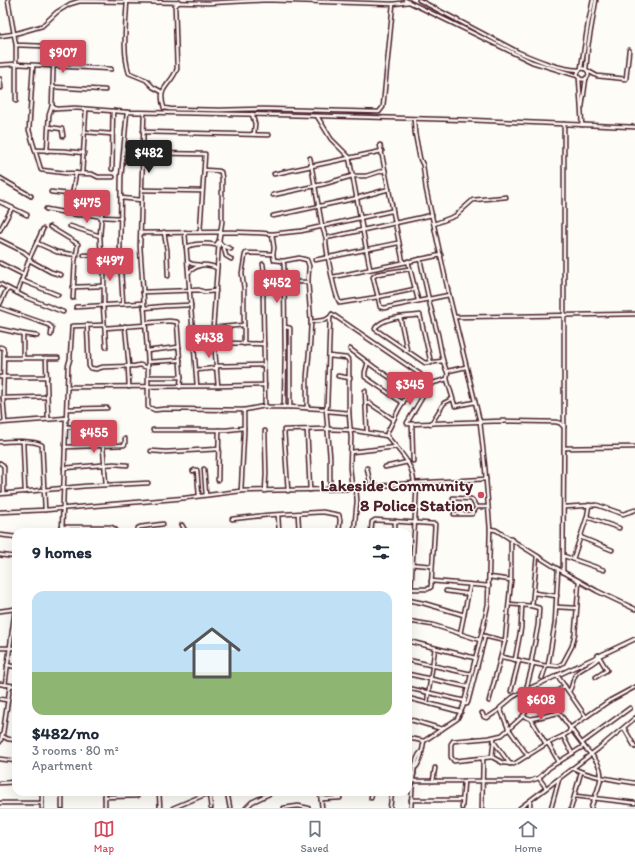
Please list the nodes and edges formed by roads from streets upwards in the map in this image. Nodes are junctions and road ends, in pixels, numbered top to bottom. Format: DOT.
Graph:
graph roads {
  1 [pos="8,0"];
  2 [pos="405,0"];
  3 [pos="419,0"];
  4 [pos="593,0"];
  5 [pos="596,0"];
  6 [pos="127,1"];
  7 [pos="179,2"];
  8 [pos="409,2"];
  9 [pos="393,4"];
  10 [pos="14,34"];
  11 [pos="0,36"];
  12 [pos="16,45"];
  13 [pos="54,46"];
  14 [pos="73,47"];
  15 [pos="629,50"];
  16 [pos="16,64"];
  17 [pos="0,65"];
  18 [pos="33,66"];
  19 [pos="53,67"];
  20 [pos="111,69"];
  21 [pos="580,69"];
  22 [pos="586,69"];
  23 [pos="588,71"];
  24 [pos="597,76"];
  25 [pos="579,77"];
  26 [pos="587,78"];
  27 [pos="0,79"];
  28 [pos="53,87"];
  29 [pos="1,88"];
  30 [pos="105,90"];
  31 [pos="162,92"];
  32 [pos="16,101"];
  33 [pos="52,106"];
  34 [pos="86,109"];
  35 [pos="582,109"];
  36 [pos="114,111"];
  37 [pos="127,112"];
  38 [pos="144,113"];
  39 [pos="252,114"];
  40 [pos="317,116"];
  41 [pos="414,119"];
  42 [pos="564,124"];
  43 [pos="582,125"];
  44 [pos="49,127"];
  45 [pos="635,127"];
  46 [pos="85,132"];
  47 [pos="143,132"];
  48 [pos="112,134"];
  49 [pos="252,134"];
  50 [pos="268,135"];
  51 [pos="63,136"];
  52 [pos="380,145"];
  53 [pos="35,150"];
  54 [pos="46,151"];
  55 [pos="382,151"];
  56 [pos="84,153"];
  57 [pos="142,153"];
  58 [pos="310,158"];
  59 [pos="348,158"];
  60 [pos="312,166"];
  61 [pos="112,169"];
  62 [pos="204,170"];
  63 [pos="385,170"];
  64 [pos="76,173"];
  65 [pos="82,173"];
  66 [pos="274,174"];
  67 [pos="352,176"];
  68 [pos="113,177"];
  69 [pos="0,178"];
  70 [pos="315,186"];
  71 [pos="388,189"];
  72 [pos="142,190"];
  73 [pos="202,191"];
  74 [pos="51,192"];
  75 [pos="73,194"];
  76 [pos="273,195"];
  77 [pos="31,196"];
  78 [pos="506,197"];
  79 [pos="121,198"];
  80 [pos="357,198"];
  81 [pos="141,200"];
  82 [pos="0,202"];
  83 [pos="319,206"];
  84 [pos="12,208"];
  85 [pos="46,209"];
  86 [pos="392,211"];
  87 [pos="69,213"];
  88 [pos="27,215"];
  89 [pos="432,215"];
  90 [pos="273,216"];
  91 [pos="102,217"];
  92 [pos="121,218"];
  93 [pos="360,218"];
  94 [pos="395,222"];
  95 [pos="434,224"];
  96 [pos="70,226"];
  97 [pos="322,226"];
  98 [pos="50,227"];
  99 [pos="43,229"];
  100 [pos="363,229"];
  101 [pos="0,230"];
  102 [pos="141,232"];
  103 [pos="164,232"];
  104 [pos="184,232"];
  105 [pos="200,232"];
  106 [pos="220,232"];
  107 [pos="272,234"];
  108 [pos="100,236"];
  109 [pos="326,238"];
  110 [pos="0,240"];
  111 [pos="219,241"];
  112 [pos="37,243"];
  113 [pos="399,243"];
  114 [pos="222,245"];
  115 [pos="186,247"];
  116 [pos="231,249"];
  117 [pos="366,249"];
  118 [pos="273,254"];
  119 [pos="77,255"];
  120 [pos="84,255"];
  121 [pos="441,255"];
  122 [pos="101,256"];
  123 [pos="30,257"];
  124 [pos="328,257"];
  125 [pos="231,258"];
  126 [pos="420,259"];
  127 [pos="29,260"];
  128 [pos="315,260"];
  129 [pos="187,261"];
  130 [pos="283,261"];
  131 [pos="408,261"];
  132 [pos="402,262"];
  133 [pos="0,263"];
  134 [pos="263,264"];
  135 [pos="202,265"];
  136 [pos="217,268"];
  137 [pos="370,269"];
  138 [pos="409,269"];
  139 [pos="188,272"];
  140 [pos="24,275"];
  141 [pos="61,275"];
  142 [pos="168,276"];
  143 [pos="333,277"];
  144 [pos="22,281"];
  145 [pos="284,282"];
  146 [pos="308,282"];
  147 [pos="0,284"];
  148 [pos="103,286"];
  149 [pos="73,287"];
  150 [pos="9,289"];
  151 [pos="415,289"];
  152 [pos="190,290"];
  153 [pos="216,291"];
  154 [pos="143,292"];
  155 [pos="17,293"];
  156 [pos="58,295"];
  157 [pos="449,295"];
  158 [pos="378,297"];
  159 [pos="73,298"];
  160 [pos="429,298"];
  161 [pos="418,300"];
  162 [pos="144,303"];
  163 [pos="0,304"];
  164 [pos="123,304"];
  165 [pos="103,305"];
  166 [pos="191,305"];
  167 [pos="76,307"];
  168 [pos="0,308"];
  169 [pos="144,308"];
  170 [pos="63,312"];
  171 [pos="635,314"];
  172 [pos="564,315"];
  173 [pos="330,317"];
  174 [pos="455,317"];
  175 [pos="400,318"];
  176 [pos="311,322"];
  177 [pos="146,324"];
  178 [pos="87,325"];
  179 [pos="244,325"];
  180 [pos="125,326"];
  181 [pos="105,327"];
  182 [pos="285,327"];
  183 [pos="213,328"];
  184 [pos="0,329"];
  185 [pos="23,334"];
  186 [pos="51,335"];
  187 [pos="37,336"];
  188 [pos="244,344"];
  189 [pos="264,344"];
  190 [pos="215,345"];
  191 [pos="0,347"];
  192 [pos="106,347"];
  193 [pos="179,347"];
  194 [pos="350,349"];
  195 [pos="147,351"];
  196 [pos="407,351"];
  197 [pos="329,356"];
  198 [pos="23,357"];
  199 [pos="4,358"];
  200 [pos="46,358"];
  201 [pos="58,358"];
  202 [pos="180,360"];
  203 [pos="443,361"];
  204 [pos="148,362"];
  205 [pos="368,362"];
  206 [pos="431,363"];
  207 [pos="264,365"];
  208 [pos="128,366"];
  209 [pos="216,367"];
  210 [pos="466,367"];
  211 [pos="148,368"];
  212 [pos="196,370"];
  213 [pos="447,372"];
  214 [pos="338,376"];
  215 [pos="2,377"];
  216 [pos="47,377"];
  217 [pos="149,377"];
  218 [pos="181,377"];
  219 [pos="350,378"];
  220 [pos="447,379"];
  221 [pos="265,385"];
  222 [pos="180,386"];
  223 [pos="197,386"];
  224 [pos="218,386"];
  225 [pos="68,387"];
  226 [pos="129,387"];
  227 [pos="148,387"];
  228 [pos="365,391"];
  229 [pos="410,391"];
  230 [pos="47,397"];
  231 [pos="3,398"];
  232 [pos="452,399"];
  233 [pos="475,402"];
  234 [pos="366,403"];
  235 [pos="403,403"];
  236 [pos="265,406"];
  237 [pos="284,407"];
  238 [pos="290,407"];
  239 [pos="107,408"];
  240 [pos="307,408"];
  241 [pos="67,409"];
  242 [pos="244,410"];
  243 [pos="326,410"];
  244 [pos="349,413"];
  245 [pos="48,418"];
  246 [pos="67,418"];
  247 [pos="393,419"];
  248 [pos="4,422"];
  249 [pos="480,422"];
  250 [pos="0,423"];
  251 [pos="431,424"];
  252 [pos="412,425"];
  253 [pos="101,426"];
  254 [pos="67,427"];
  255 [pos="564,427"];
  256 [pos="244,428"];
  257 [pos="328,429"];
  258 [pos="153,430"];
  259 [pos="219,430"];
  260 [pos="307,430"];
  261 [pos="351,430"];
  262 [pos="266,431"];
  263 [pos="367,432"];
  264 [pos="387,436"];
  265 [pos="125,439"];
  266 [pos="0,442"];
  267 [pos="23,442"];
  268 [pos="103,446"];
  269 [pos="65,447"];
  270 [pos="396,447"];
  271 [pos="635,447"];
  272 [pos="565,448"];
  273 [pos="219,449"];
  274 [pos="151,451"];
  275 [pos="351,452"];
  276 [pos="413,461"];
  277 [pos="408,462"];
  278 [pos="0,463"];
  279 [pos="104,465"];
  280 [pos="127,466"];
  281 [pos="385,467"];
  282 [pos="64,468"];
  283 [pos="367,468"];
  284 [pos="204,469"];
  285 [pos="193,471"];
  286 [pos="486,479"];
  287 [pos="218,480"];
  288 [pos="148,483"];
  289 [pos="416,483"];
  290 [pos="106,485"];
  291 [pos="371,487"];
  292 [pos="64,488"];
  293 [pos="352,488"];
  294 [pos="356,488"];
  295 [pos="330,489"];
  296 [pos="44,490"];
  297 [pos="310,490"];
  298 [pos="241,491"];
  299 [pos="265,491"];
  300 [pos="288,491"];
  301 [pos="25,492"];
  302 [pos="2,493"];
  303 [pos="206,495"];
  304 [pos="199,496"];
  305 [pos="453,498"];
  306 [pos="589,505"];
  307 [pos="476,507"];
  308 [pos="488,507"];
  309 [pos="564,507"];
  310 [pos="64,508"];
  311 [pos="45,510"];
  312 [pos="635,510"];
  313 [pos="0,512"];
  314 [pos="298,514"];
  315 [pos="454,514"];
  316 [pos="278,515"];
  317 [pos="587,517"];
  318 [pos="232,520"];
  319 [pos="395,521"];
  320 [pos="416,522"];
  321 [pos="163,524"];
  322 [pos="182,525"];
  323 [pos="62,527"];
  324 [pos="114,528"];
  325 [pos="138,528"];
  326 [pos="184,528"];
  327 [pos="279,528"];
  328 [pos="299,528"];
  329 [pos="339,528"];
  330 [pos="354,528"];
  331 [pos="371,528"];
  332 [pos="395,528"];
  333 [pos="619,528"];
  334 [pos="490,529"];
  335 [pos="0,534"];
  336 [pos="12,536"];
  337 [pos="580,537"];
  338 [pos="512,539"];
  339 [pos="612,550"];
  340 [pos="0,555"];
  341 [pos="12,556"];
  342 [pos="537,556"];
  343 [pos="564,556"];
  344 [pos="573,559"];
  345 [pos="412,564"];
  346 [pos="432,566"];
  347 [pos="558,569"];
  348 [pos="604,570"];
  349 [pos="563,572"];
  350 [pos="489,577"];
  351 [pos="511,580"];
  352 [pos="431,581"];
  353 [pos="579,581"];
  354 [pos="470,585"];
  355 [pos="489,586"];
  356 [pos="412,589"];
  357 [pos="446,591"];
  358 [pos="534,593"];
  359 [pos="468,594"];
  360 [pos="557,596"];
  361 [pos="412,601"];
  362 [pos="509,604"];
  363 [pos="522,605"];
  364 [pos="532,606"];
  365 [pos="556,607"];
  366 [pos="576,608"];
  367 [pos="635,609"];
  368 [pos="12,610"];
  369 [pos="0,611"];
  370 [pos="464,615"];
  371 [pos="412,622"];
  372 [pos="460,634"];
  373 [pos="12,635"];
  374 [pos="483,636"];
  375 [pos="635,639"];
  376 [pos="480,640"];
  377 [pos="505,641"];
  378 [pos="412,642"];
  379 [pos="0,648"];
  380 [pos="10,648"];
  381 [pos="435,648"];
  382 [pos="598,656"];
  383 [pos="502,657"];
  384 [pos="475,658"];
  385 [pos="515,660"];
  386 [pos="519,660"];
  387 [pos="412,661"];
  388 [pos="532,663"];
  389 [pos="7,665"];
  390 [pos="432,665"];
  391 [pos="547,665"];
  392 [pos="12,666"];
  393 [pos="471,674"];
  394 [pos="412,675"];
  395 [pos="557,675"];
  396 [pos="596,677"];
  397 [pos="542,678"];
  398 [pos="430,679"];
  399 [pos="0,684"];
  400 [pos="6,685"];
  401 [pos="10,686"];
  402 [pos="527,686"];
  403 [pos="565,686"];
  404 [pos="635,686"];
  405 [pos="468,687"];
  406 [pos="412,689"];
  407 [pos="511,691"];
  408 [pos="429,692"];
  409 [pos="569,692"];
  410 [pos="548,698"];
  411 [pos="0,699"];
  412 [pos="412,699"];
  413 [pos="8,700"];
  414 [pos="489,701"];
  415 [pos="464,702"];
  416 [pos="427,703"];
  417 [pos="630,708"];
  418 [pos="499,710"];
  419 [pos="461,712"];
  420 [pos="482,713"];
  421 [pos="558,713"];
  422 [pos="523,716"];
  423 [pos="586,717"];
  424 [pos="635,718"];
  425 [pos="0,719"];
  426 [pos="6,719"];
  427 [pos="412,720"];
  428 [pos="531,720"];
  429 [pos="508,728"];
  430 [pos="570,728"];
  431 [pos="624,728"];
  432 [pos="443,729"];
  433 [pos="2,736"];
  434 [pos="563,736"];
  435 [pos="494,738"];
  436 [pos="412,739"];
  437 [pos="12,740"];
  438 [pos="424,741"];
  439 [pos="0,742"];
  440 [pos="494,742"];
  441 [pos="547,744"];
  442 [pos="634,744"];
  443 [pos="583,745"];
  444 [pos="572,754"];
  445 [pos="591,754"];
  446 [pos="528,756"];
  447 [pos="492,758"];
  448 [pos="0,759"];
  449 [pos="483,759"];
  450 [pos="12,760"];
  451 [pos="559,762"];
  452 [pos="510,764"];
  453 [pos="434,768"];
  454 [pos="573,768"];
  455 [pos="581,772"];
  456 [pos="414,774"];
  457 [pos="602,776"];
  458 [pos="539,778"];
  459 [pos="559,778"];
  460 [pos="413,781"];
  461 [pos="433,781"];
  462 [pos="464,781"];
  463 [pos="482,781"];
  464 [pos="12,782"];
  465 [pos="0,783"];
  466 [pos="635,783"];
  467 [pos="546,788"];
  468 [pos="412,790"];
  469 [pos="42,796"];
  470 [pos="62,796"];
  471 [pos="137,796"];
  472 [pos="159,796"];
  473 [pos="201,796"];
  474 [pos="210,796"];
  475 [pos="228,796"];
  476 [pos="264,796"];
  477 [pos="321,796"];
  478 [pos="324,796"];
  479 [pos="392,796"];
  480 [pos="411,796"];
  481 [pos="575,796"];
  482 [pos="105,797"];
  483 [pos="340,798"];
  484 [pos="595,798"];
  485 [pos="322,799"];
  486 [pos="411,800"];
  487 [pos="462,800"];
  488 [pos="530,801"];
  489 [pos="0,803"];
  490 [pos="42,803"];
  491 [pos="635,803"];
  492 [pos="42,808"];
  493 [pos="62,808"];
  494 [pos="105,808"];
  495 [pos="160,808"];
  496 [pos="173,808"];
  497 [pos="211,808"];
  498 [pos="230,808"];
  499 [pos="246,808"];
  500 [pos="285,808"];
  501 [pos="308,808"];
  502 [pos="322,808"];
  503 [pos="390,808"];
  504 [pos="411,808"];
  505 [pos="462,808"];
  506 [pos="482,808"];
  507 [pos="520,808"];
  508 [pos="530,808"];
  509 [pos="551,808"];
  510 [pos="571,808"];
  511 [pos="591,808"];
  1 -- 10 [label="street"];
  2 -- 8 [label="street"];
  3 -- 21 [label="street"];
  4 -- 21 [label="street"];
  5 -- 22 [label="street"];
  6 -- 7 [label="street"];
  6 -- 10 [label="street"];
  6 -- 31 [label="street"];
  7 -- 9 [label="street"];
  7 -- 31 [label="street"];
  8 -- 9 [label="street"];
  8 -- 25 [label="street"];
  9 -- 31 [label="street"];
  10 -- 11 [label="street"];
  10 -- 12 [label="street"];
  12 -- 13 [label="street"];
  12 -- 16 [label="street"];
  13 -- 14 [label="street"];
  13 -- 19 [label="street"];
  15 -- 24 [label="street"];
  16 -- 17 [label="street"];
  16 -- 18 [label="street"];
  16 -- 32 [label="street"];
  18 -- 19 [label="street"];
  18 -- 53 [label="street"];
  19 -- 20 [label="street"];
  19 -- 28 [label="street"];
  21 -- 22 [label="street"];
  21 -- 25 [label="street"];
  22 -- 23 [label="street"];
  23 -- 24 [label="street"];
  23 -- 26 [label="street"];
  24 -- 26 [label="street"];
  25 -- 26 [label="street"];
  25 -- 35 [label="street"];
  26 -- 35 [label="street"];
  27 -- 29 [label="street"];
  28 -- 30 [label="street"];
  28 -- 33 [label="street"];
  33 -- 34 [label="street"];
  33 -- 44 [label="street"];
  34 -- 36 [label="street"];
  34 -- 46 [label="street"];
  35 -- 43 [label="street"];
  36 -- 37 [label="street"];
  36 -- 48 [label="street"];
  37 -- 38 [label="street"];
  37 -- 79 [label="street"];
  38 -- 39 [label="street"];
  38 -- 47 [label="street"];
  39 -- 40 [label="street"];
  39 -- 49 [label="street"];
  40 -- 41 [label="street"];
  40 -- 59 [label="street"];
  41 -- 42 [label="street"];
  41 -- 89 [label="street"];
  42 -- 43 [label="street"];
  42 -- 172 [label="street"];
  43 -- 45 [label="street"];
  44 -- 51 [label="street"];
  44 -- 54 [label="street"];
  46 -- 48 [label="street"];
  46 -- 56 [label="street"];
  47 -- 49 [label="street"];
  47 -- 57 [label="street"];
  48 -- 61 [label="street"];
  49 -- 50 [label="street"];
  52 -- 55 [label="street"];
  53 -- 54 [label="street"];
  53 -- 64 [label="street"];
  54 -- 56 [label="street"];
  55 -- 59 [label="street"];
  55 -- 63 [label="street"];
  56 -- 65 [label="street"];
  57 -- 62 [label="street"];
  57 -- 72 [label="street"];
  58 -- 60 [label="street"];
  59 -- 60 [label="street"];
  59 -- 67 [label="street"];
  60 -- 66 [label="street"];
  60 -- 70 [label="street"];
  62 -- 73 [label="street"];
  62 -- 106 [label="street"];
  63 -- 67 [label="street"];
  63 -- 71 [label="street"];
  64 -- 65 [label="street"];
  64 -- 75 [label="street"];
  65 -- 68 [label="street"];
  67 -- 70 [label="street"];
  67 -- 80 [label="street"];
  69 -- 77 [label="street"];
  70 -- 76 [label="street"];
  70 -- 83 [label="street"];
  71 -- 80 [label="street"];
  71 -- 86 [label="street"];
  72 -- 73 [label="street"];
  72 -- 81 [label="street"];
  73 -- 105 [label="street"];
  74 -- 75 [label="street"];
  75 -- 87 [label="street"];
  75 -- 91 [label="street"];
  78 -- 95 [label="street"];
  79 -- 81 [label="street"];
  79 -- 92 [label="street"];
  80 -- 83 [label="street"];
  80 -- 93 [label="street"];
  81 -- 102 [label="street"];
  82 -- 84 [label="street"];
  83 -- 90 [label="street"];
  83 -- 97 [label="street"];
  84 -- 88 [label="street"];
  84 -- 101 [label="street"];
  85 -- 87 [label="street"];
  86 -- 93 [label="street"];
  86 -- 94 [label="street"];
  87 -- 91 [label="street"];
  89 -- 94 [label="street"];
  89 -- 95 [label="street"];
  91 -- 92 [label="street"];
  91 -- 108 [label="street"];
  92 -- 164 [label="street"];
  93 -- 97 [label="street"];
  93 -- 100 [label="street"];
  94 -- 100 [label="street"];
  94 -- 113 [label="street"];
  95 -- 121 [label="street"];
  96 -- 108 [label="street"];
  97 -- 107 [label="street"];
  97 -- 109 [label="street"];
  98 -- 119 [label="street"];
  99 -- 112 [label="street"];
  100 -- 109 [label="street"];
  100 -- 117 [label="street"];
  102 -- 103 [label="street"];
  102 -- 154 [label="street"];
  103 -- 104 [label="street"];
  103 -- 142 [label="street"];
  104 -- 105 [label="street"];
  104 -- 115 [label="street"];
  105 -- 106 [label="street"];
  106 -- 107 [label="street"];
  106 -- 111 [label="street"];
  107 -- 118 [label="street"];
  108 -- 122 [label="street"];
  109 -- 124 [label="street"];
  110 -- 123 [label="street"];
  111 -- 114 [label="street"];
  111 -- 115 [label="street"];
  111 -- 136 [label="street"];
  112 -- 119 [label="street"];
  112 -- 123 [label="street"];
  113 -- 117 [label="street"];
  113 -- 132 [label="street"];
  114 -- 116 [label="street"];
  114 -- 125 [label="street"];
  115 -- 129 [label="street"];
  117 -- 124 [label="street"];
  117 -- 137 [label="street"];
  118 -- 130 [label="street"];
  118 -- 179 [label="street"];
  119 -- 149 [label="street"];
  120 -- 122 [label="street"];
  121 -- 126 [label="street"];
  121 -- 157 [label="street"];
  122 -- 148 [label="street"];
  123 -- 127 [label="street"];
  124 -- 128 [label="street"];
  124 -- 143 [label="street"];
  126 -- 131 [label="street"];
  126 -- 160 [label="street"];
  127 -- 140 [label="street"];
  127 -- 141 [label="street"];
  129 -- 135 [label="street"];
  129 -- 139 [label="street"];
  130 -- 145 [label="street"];
  130 -- 146 [label="street"];
  131 -- 132 [label="street"];
  131 -- 138 [label="street"];
  132 -- 137 [label="street"];
  133 -- 140 [label="street"];
  134 -- 189 [label="street"];
  135 -- 136 [label="street"];
  135 -- 139 [label="street"];
  136 -- 153 [label="street"];
  137 -- 143 [label="street"];
  138 -- 151 [label="street"];
  138 -- 158 [label="street"];
  139 -- 152 [label="street"];
  140 -- 144 [label="street"];
  143 -- 158 [label="street"];
  144 -- 155 [label="street"];
  144 -- 156 [label="street"];
  145 -- 146 [label="street"];
  145 -- 182 [label="street"];
  146 -- 176 [label="street"];
  147 -- 150 [label="street"];
  148 -- 149 [label="street"];
  148 -- 165 [label="street"];
  149 -- 159 [label="street"];
  150 -- 155 [label="street"];
  150 -- 163 [label="street"];
  151 -- 158 [label="street"];
  151 -- 161 [label="street"];
  152 -- 153 [label="street"];
  152 -- 154 [label="street"];
  152 -- 166 [label="street"];
  153 -- 183 [label="street"];
  154 -- 162 [label="street"];
  155 -- 170 [label="street"];
  157 -- 160 [label="street"];
  157 -- 174 [label="street"];
  158 -- 161 [label="street"];
  160 -- 161 [label="street"];
  160 -- 203 [label="street"];
  162 -- 164 [label="street"];
  162 -- 169 [label="street"];
  164 -- 165 [label="street"];
  165 -- 167 [label="street"];
  165 -- 181 [label="street"];
  166 -- 169 [label="street"];
  166 -- 212 [label="street"];
  168 -- 186 [label="street"];
  169 -- 177 [label="street"];
  171 -- 172 [label="street"];
  172 -- 174 [label="street"];
  172 -- 255 [label="street"];
  173 -- 176 [label="street"];
  173 -- 197 [label="street"];
  173 -- 229 [label="street"];
  174 -- 210 [label="street"];
  175 -- 196 [label="street"];
  175 -- 196 [label="street"];
  175 -- 206 [label="street"];
  176 -- 240 [label="street"];
  177 -- 180 [label="street"];
  177 -- 193 [label="street"];
  177 -- 195 [label="street"];
  178 -- 181 [label="street"];
  178 -- 208 [label="street"];
  178 -- 225 [label="street"];
  179 -- 183 [label="street"];
  179 -- 188 [label="street"];
  180 -- 181 [label="street"];
  180 -- 208 [label="street"];
  181 -- 192 [label="street"];
  182 -- 237 [label="street"];
  182 -- 238 [label="street"];
  183 -- 190 [label="street"];
  184 -- 185 [label="street"];
  185 -- 187 [label="street"];
  185 -- 198 [label="street"];
  188 -- 189 [label="street"];
  188 -- 190 [label="street"];
  189 -- 207 [label="street"];
  190 -- 209 [label="street"];
  191 -- 199 [label="street"];
  193 -- 195 [label="street"];
  193 -- 202 [label="street"];
  194 -- 205 [label="street"];
  195 -- 204 [label="street"];
  196 -- 206 [label="street"];
  197 -- 219 [label="street"];
  197 -- 243 [label="street"];
  198 -- 199 [label="street"];
  198 -- 200 [label="street"];
  199 -- 215 [label="street"];
  200 -- 201 [label="street"];
  200 -- 216 [label="street"];
  202 -- 204 [label="street"];
  202 -- 218 [label="street"];
  203 -- 206 [label="street"];
  203 -- 213 [label="street"];
  204 -- 211 [label="street"];
  205 -- 229 [label="street"];
  205 -- 235 [label="street"];
  207 -- 209 [label="street"];
  207 -- 221 [label="street"];
  208 -- 211 [label="street"];
  208 -- 226 [label="street"];
  209 -- 212 [label="street"];
  209 -- 224 [label="street"];
  210 -- 213 [label="street"];
  210 -- 233 [label="street"];
  211 -- 217 [label="street"];
  212 -- 223 [label="street"];
  213 -- 220 [label="street"];
  214 -- 219 [label="street"];
  215 -- 216 [label="street"];
  215 -- 231 [label="street"];
  216 -- 230 [label="street"];
  217 -- 218 [label="street"];
  217 -- 227 [label="street"];
  218 -- 222 [label="street"];
  219 -- 244 [label="street"];
  220 -- 232 [label="street"];
  220 -- 252 [label="street"];
  221 -- 224 [label="street"];
  221 -- 236 [label="street"];
  222 -- 223 [label="street"];
  222 -- 227 [label="street"];
  223 -- 224 [label="street"];
  225 -- 226 [label="street"];
  225 -- 241 [label="street"];
  226 -- 227 [label="street"];
  227 -- 242 [label="street"];
  228 -- 234 [label="street"];
  229 -- 235 [label="street"];
  230 -- 231 [label="street"];
  230 -- 245 [label="street"];
  231 -- 248 [label="street"];
  232 -- 233 [label="street"];
  232 -- 251 [label="street"];
  233 -- 249 [label="street"];
  234 -- 247 [label="street"];
  234 -- 263 [label="street"];
  235 -- 247 [label="street"];
  236 -- 237 [label="street"];
  236 -- 242 [label="street"];
  237 -- 238 [label="street"];
  238 -- 240 [label="street"];
  239 -- 241 [label="street"];
  240 -- 243 [label="street"];
  241 -- 246 [label="street"];
  242 -- 256 [label="street"];
  243 -- 244 [label="street"];
  243 -- 257 [label="street"];
  244 -- 261 [label="street"];
  245 -- 246 [label="street"];
  245 -- 248 [label="street"];
  246 -- 254 [label="street"];
  247 -- 264 [label="street"];
  248 -- 250 [label="street"];
  249 -- 251 [label="street"];
  249 -- 255 [label="street"];
  249 -- 286 [label="street"];
  251 -- 252 [label="street"];
  252 -- 276 [label="street"];
  253 -- 254 [label="street"];
  254 -- 269 [label="street"];
  255 -- 272 [label="street"];
  256 -- 259 [label="street"];
  256 -- 298 [label="street"];
  257 -- 260 [label="street"];
  257 -- 261 [label="street"];
  257 -- 295 [label="street"];
  258 -- 259 [label="street"];
  259 -- 273 [label="street"];
  260 -- 297 [label="street"];
  260 -- 300 [label="street"];
  261 -- 263 [label="street"];
  261 -- 275 [label="street"];
  262 -- 299 [label="street"];
  263 -- 264 [label="street"];
  264 -- 270 [label="street"];
  265 -- 268 [label="street"];
  266 -- 267 [label="street"];
  267 -- 296 [label="street"];
  267 -- 301 [label="street"];
  268 -- 269 [label="street"];
  268 -- 279 [label="street"];
  269 -- 282 [label="street"];
  270 -- 275 [label="street"];
  270 -- 277 [label="street"];
  271 -- 272 [label="street"];
  272 -- 309 [label="street"];
  273 -- 274 [label="street"];
  273 -- 287 [label="street"];
  275 -- 293 [label="street"];
  277 -- 281 [label="street"];
  277 -- 289 [label="street"];
  278 -- 302 [label="street"];
  279 -- 280 [label="street"];
  279 -- 282 [label="street"];
  279 -- 290 [label="street"];
  282 -- 292 [label="street"];
  283 -- 291 [label="street"];
  284 -- 303 [label="street"];
  285 -- 304 [label="street"];
  286 -- 289 [label="street"];
  286 -- 308 [label="street"];
  288 -- 290 [label="street"];
  289 -- 291 [label="street"];
  289 -- 320 [label="street"];
  290 -- 292 [label="street"];
  291 -- 294 [label="street"];
  292 -- 296 [label="street"];
  292 -- 310 [label="street"];
  293 -- 294 [label="street"];
  293 -- 295 [label="street"];
  294 -- 330 [label="street"];
  295 -- 297 [label="street"];
  296 -- 301 [label="street"];
  296 -- 311 [label="street"];
  297 -- 300 [label="street"];
  298 -- 299 [label="street"];
  298 -- 303 [label="street"];
  299 -- 300 [label="street"];
  301 -- 302 [label="street"];
  303 -- 304 [label="street"];
  304 -- 310 [label="street"];
  305 -- 307 [label="street"];
  306 -- 309 [label="street"];
  306 -- 312 [label="street"];
  306 -- 317 [label="street"];
  307 -- 308 [label="street"];
  307 -- 315 [label="street"];
  308 -- 334 [label="street"];
  309 -- 343 [label="street"];
  310 -- 311 [label="street"];
  310 -- 323 [label="street"];
  311 -- 313 [label="street"];
  314 -- 316 [label="street"];
  314 -- 328 [label="street"];
  314 -- 329 [label="street"];
  316 -- 318 [label="street"];
  316 -- 327 [label="street"];
  317 -- 333 [label="street"];
  317 -- 337 [label="street"];
  319 -- 320 [label="street"];
  319 -- 331 [label="street"];
  319 -- 332 [label="street"];
  320 -- 345 [label="street"];
  320 -- 346 [label="street"];
  321 -- 325 [label="street"];
  322 -- 326 [label="street"];
  323 -- 324 [label="street"];
  334 -- 338 [label="street"];
  334 -- 350 [label="street"];
  335 -- 336 [label="street"];
  337 -- 339 [label="street"];
  337 -- 344 [label="street"];
  338 -- 342 [label="street"];
  338 -- 351 [label="street"];
  340 -- 341 [label="street"];
  342 -- 347 [label="street"];
  342 -- 358 [label="street"];
  343 -- 344 [label="street"];
  343 -- 349 [label="street"];
  344 -- 348 [label="street"];
  345 -- 346 [label="street"];
  346 -- 352 [label="street"];
  347 -- 349 [label="street"];
  347 -- 360 [label="street"];
  349 -- 353 [label="street"];
  350 -- 351 [label="street"];
  350 -- 355 [label="street"];
  351 -- 362 [label="street"];
  352 -- 354 [label="street"];
  352 -- 356 [label="street"];
  353 -- 366 [label="street"];
  353 -- 367 [label="street"];
  354 -- 355 [label="street"];
  354 -- 359 [label="street"];
  355 -- 374 [label="street"];
  357 -- 359 [label="street"];
  358 -- 360 [label="street"];
  358 -- 364 [label="street"];
  359 -- 370 [label="street"];
  360 -- 365 [label="street"];
  361 -- 370 [label="street"];
  362 -- 363 [label="street"];
  362 -- 377 [label="street"];
  363 -- 364 [label="street"];
  363 -- 385 [label="street"];
  364 -- 388 [label="street"];
  365 -- 366 [label="street"];
  365 -- 391 [label="street"];
  366 -- 391 [label="street"];
  368 -- 369 [label="street"];
  370 -- 372 [label="street"];
  371 -- 372 [label="street"];
  372 -- 376 [label="street"];
  373 -- 380 [label="street"];
  374 -- 376 [label="street"];
  374 -- 377 [label="street"];
  374 -- 415 [label="street"];
  375 -- 382 [label="street"];
  376 -- 384 [label="street"];
  377 -- 383 [label="street"];
  378 -- 381 [label="street"];
  379 -- 380 [label="street"];
  380 -- 389 [label="street"];
  381 -- 384 [label="street"];
  381 -- 390 [label="street"];
  382 -- 395 [label="street"];
  382 -- 396 [label="street"];
  382 -- 409 [label="street"];
  383 -- 385 [label="street"];
  383 -- 414 [label="street"];
  384 -- 393 [label="street"];
  385 -- 386 [label="street"];
  386 -- 388 [label="street"];
  386 -- 407 [label="street"];
  387 -- 390 [label="street"];
  388 -- 391 [label="street"];
  388 -- 402 [label="street"];
  389 -- 392 [label="street"];
  389 -- 400 [label="street"];
  390 -- 393 [label="street"];
  390 -- 398 [label="street"];
  391 -- 397 [label="street"];
  393 -- 405 [label="street"];
  394 -- 398 [label="street"];
  395 -- 403 [label="street"];
  395 -- 418 [label="street"];
  398 -- 405 [label="street"];
  398 -- 408 [label="street"];
  399 -- 400 [label="street"];
  400 -- 401 [label="street"];
  401 -- 413 [label="street"];
  403 -- 409 [label="street"];
  403 -- 410 [label="street"];
  404 -- 423 [label="street"];
  405 -- 415 [label="street"];
  406 -- 408 [label="street"];
  408 -- 415 [label="street"];
  408 -- 416 [label="street"];
  409 -- 423 [label="street"];
  410 -- 421 [label="street"];
  410 -- 422 [label="street"];
  411 -- 413 [label="street"];
  412 -- 416 [label="street"];
  413 -- 426 [label="street"];
  415 -- 419 [label="street"];
  416 -- 419 [label="street"];
  417 -- 443 [label="street"];
  418 -- 420 [label="street"];
  418 -- 429 [label="street"];
  419 -- 432 [label="street"];
  421 -- 428 [label="street"];
  421 -- 430 [label="street"];
  422 -- 428 [label="street"];
  422 -- 429 [label="street"];
  423 -- 430 [label="street"];
  424 -- 431 [label="street"];
  425 -- 426 [label="street"];
  426 -- 433 [label="street"];
  427 -- 432 [label="street"];
  428 -- 441 [label="street"];
  429 -- 435 [label="street"];
  429 -- 446 [label="street"];
  430 -- 434 [label="street"];
  430 -- 443 [label="street"];
  431 -- 442 [label="street"];
  431 -- 445 [label="street"];
  432 -- 438 [label="street"];
  433 -- 437 [label="street"];
  433 -- 439 [label="street"];
  434 -- 441 [label="street"];
  434 -- 444 [label="street"];
  435 -- 440 [label="street"];
  435 -- 449 [label="street"];
  436 -- 438 [label="street"];
  438 -- 456 [label="street"];
  440 -- 447 [label="street"];
  440 -- 452 [label="street"];
  441 -- 446 [label="street"];
  441 -- 451 [label="street"];
  443 -- 444 [label="street"];
  443 -- 445 [label="street"];
  444 -- 451 [label="street"];
  445 -- 454 [label="street"];
  445 -- 457 [label="street"];
  446 -- 452 [label="street"];
  447 -- 449 [label="street"];
  447 -- 452 [label="street"];
  448 -- 450 [label="street"];
  449 -- 463 [label="street"];
  451 -- 458 [label="street"];
  453 -- 461 [label="street"];
  454 -- 455 [label="street"];
  454 -- 459 [label="street"];
  455 -- 457 [label="street"];
  455 -- 481 [label="street"];
  456 -- 460 [label="street"];
  457 -- 466 [label="street"];
  457 -- 484 [label="street"];
  458 -- 463 [label="street"];
  458 -- 467 [label="street"];
  459 -- 467 [label="street"];
  459 -- 509 [label="street"];
  460 -- 461 [label="street"];
  460 -- 468 [label="street"];
  461 -- 462 [label="street"];
  462 -- 463 [label="street"];
  462 -- 487 [label="street"];
  463 -- 506 [label="street"];
  464 -- 465 [label="street"];
  467 -- 488 [label="street"];
  469 -- 490 [label="street"];
  470 -- 493 [label="street"];
  471 -- 482 [label="street"];
  472 -- 495 [label="street"];
  473 -- 496 [label="street"];
  474 -- 497 [label="street"];
  475 -- 498 [label="street"];
  476 -- 499 [label="street"];
  477 -- 485 [label="street"];
  478 -- 485 [label="street"];
  479 -- 503 [label="street"];
  480 -- 486 [label="street"];
  481 -- 484 [label="street"];
  481 -- 510 [label="street"];
  482 -- 494 [label="street"];
  483 -- 485 [label="street"];
  484 -- 491 [label="street"];
  484 -- 511 [label="street"];
  485 -- 502 [label="street"];
  486 -- 487 [label="street"];
  486 -- 504 [label="street"];
  487 -- 505 [label="street"];
  488 -- 507 [label="street"];
  488 -- 508 [label="street"];
  489 -- 490 [label="street"];
  490 -- 492 [label="street"];
  500 -- 501 [label="street"];
}
